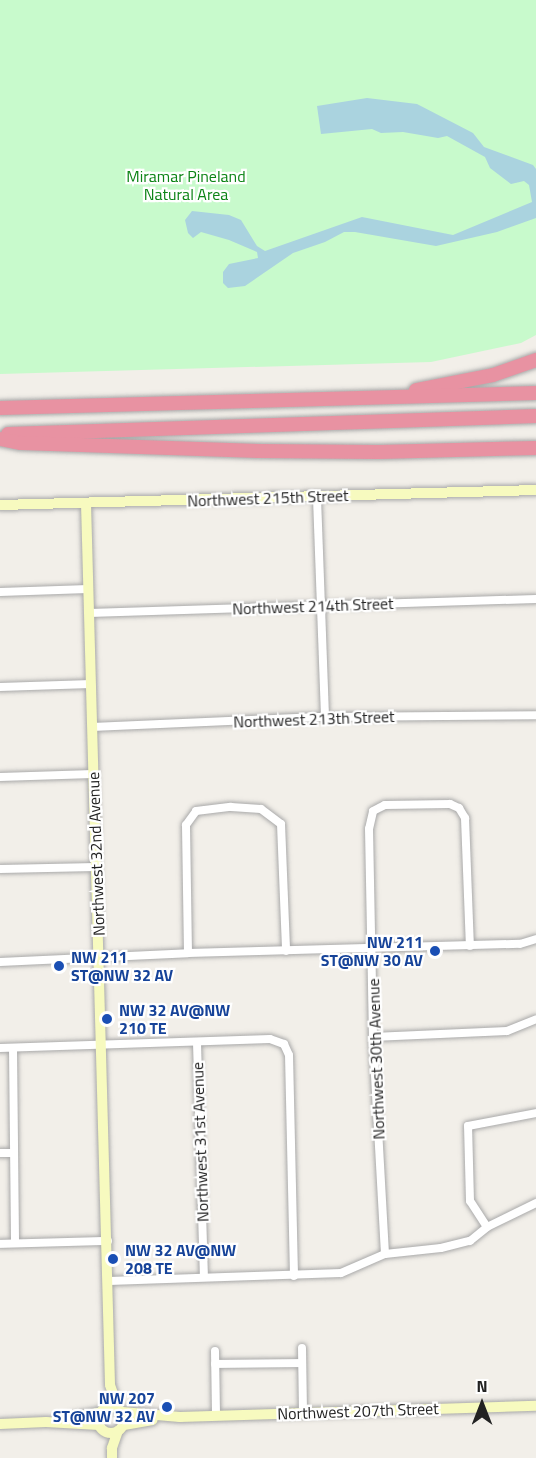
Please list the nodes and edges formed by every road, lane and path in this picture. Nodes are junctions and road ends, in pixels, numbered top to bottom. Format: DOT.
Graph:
graph roads {
  1 [pos="536,360"];
  2 [pos="536,393"];
  3 [pos="382,398"];
  4 [pos="0,408"];
  5 [pos="536,416"];
  6 [pos="0,437"];
  7 [pos="536,448"];
  8 [pos="536,490"];
  9 [pos="317,498"];
  10 [pos="86,503"];
  11 [pos="0,505"];
  12 [pos="88,589"];
  13 [pos="0,592"];
  14 [pos="536,599"];
  15 [pos="321,605"];
  16 [pos="89,613"];
  17 [pos="91,684"];
  18 [pos="0,687"];
  19 [pos="536,714"];
  20 [pos="325,717"];
  21 [pos="92,728"];
  22 [pos="93,774"];
  23 [pos="0,777"];
  24 [pos="96,867"];
  25 [pos="0,869"];
  26 [pos="536,939"];
  27 [pos="470,946"];
  28 [pos="372,949"];
  29 [pos="286,951"];
  30 [pos="188,953"];
  31 [pos="100,957"];
  32 [pos="0,962"];
  33 [pos="536,1019"];
  34 [pos="373,1037"];
  35 [pos="197,1043"];
  36 [pos="103,1045"];
  37 [pos="0,1048"];
  38 [pos="13,1048"];
  39 [pos="536,1113"];
  40 [pos="0,1153"];
  41 [pos="14,1153"];
  42 [pos="536,1203"];
  43 [pos="486,1227"];
  44 [pos="108,1241"];
  45 [pos="15,1243"];
  46 [pos="0,1244"];
  47 [pos="385,1254"];
  48 [pos="204,1276"];
  49 [pos="294,1276"];
  50 [pos="109,1281"];
  51 [pos="302,1348"];
  52 [pos="215,1351"];
  53 [pos="302,1363"];
  54 [pos="215,1364"];
  55 [pos="110,1385"];
  56 [pos="536,1406"];
  57 [pos="120,1410"];
  58 [pos="303,1413"];
  59 [pos="216,1416"];
  60 [pos="180,1417"];
  61 [pos="101,1419"];
  62 [pos="0,1424"];
  63 [pos="121,1428"];
  64 [pos="112,1453"];
  1 -- 3 [label="highway"];
  2 -- 3 [label="highway"];
  3 -- 4 [label="highway"];
  5 -- 6 [label="highway"];
  6 -- 7 [label="highway"];
  8 -- 9 [label="street, Northwest 215th Street"];
  9 -- 10 [label="street, Northwest 215th Street"];
  9 -- 15 [label="street"];
  10 -- 11 [label="street, Northwest 215th Street"];
  10 -- 12 [label="street, Northwest 32nd Avenue"];
  12 -- 13 [label="street"];
  12 -- 16 [label="street, Northwest 32nd Avenue"];
  14 -- 15 [label="street, Northwest 214th Street"];
  15 -- 16 [label="street, Northwest 214th Street"];
  15 -- 20 [label="street"];
  16 -- 17 [label="street, Northwest 32nd Avenue"];
  17 -- 18 [label="street"];
  17 -- 21 [label="street, Northwest 32nd Avenue"];
  19 -- 20 [label="street, Northwest 213th Street"];
  20 -- 21 [label="street, Northwest 213th Street"];
  21 -- 22 [label="street, Northwest 32nd Avenue"];
  22 -- 23 [label="street"];
  22 -- 24 [label="street, Northwest 32nd Avenue"];
  24 -- 25 [label="street"];
  24 -- 31 [label="street, Northwest 32nd Avenue"];
  26 -- 27 [label="street"];
  27 -- 28 [label="street"];
  27 -- 28 [label="street, Northwest 30th Avenue"];
  28 -- 29 [label="street"];
  28 -- 34 [label="street, Northwest 30th Avenue"];
  29 -- 30 [label="street"];
  29 -- 30 [label="street"];
  30 -- 31 [label="street"];
  31 -- 32 [label="street"];
  31 -- 36 [label="street, Northwest 32nd Avenue"];
  33 -- 34 [label="street"];
  34 -- 47 [label="street, Northwest 30th Avenue"];
  35 -- 36 [label="street"];
  35 -- 48 [label="street, Northwest 31st Avenue"];
  35 -- 49 [label="street"];
  36 -- 38 [label="street"];
  36 -- 44 [label="street, Northwest 32nd Avenue"];
  37 -- 38 [label="street"];
  38 -- 41 [label="street"];
  39 -- 43 [label="street"];
  40 -- 41 [label="street"];
  41 -- 45 [label="street"];
  42 -- 43 [label="street"];
  43 -- 47 [label="street"];
  44 -- 45 [label="street"];
  44 -- 50 [label="street, Northwest 32nd Avenue"];
  45 -- 46 [label="street"];
  47 -- 49 [label="street"];
  48 -- 49 [label="street"];
  48 -- 50 [label="street"];
  50 -- 55 [label="street, Northwest 32nd Avenue"];
  51 -- 53 [label="street"];
  52 -- 54 [label="street"];
  53 -- 54 [label="street"];
  53 -- 58 [label="street"];
  54 -- 59 [label="street"];
  55 -- 57 [label="street, Northwest 32nd Avenue"];
  55 -- 61 [label="street, Northwest 32nd Avenue"];
  56 -- 58 [label="street, Northwest 207th Street"];
  57 -- 60 [label="street, Northwest 207th Street"];
  57 -- 61 [label="street, Northwest 207th Street"];
  57 -- 63 [label="street, Northwest 32nd Avenue"];
  58 -- 59 [label="street, Northwest 207th Street"];
  59 -- 60 [label="street, Northwest 207th Street"];
  60 -- 63 [label="street, Northwest 207th Street"];
  61 -- 62 [label="street"];
  61 -- 63 [label="street, Northwest 207th Street"];
  61 -- 64 [label="street"];
  63 -- 64 [label="street"];
}
